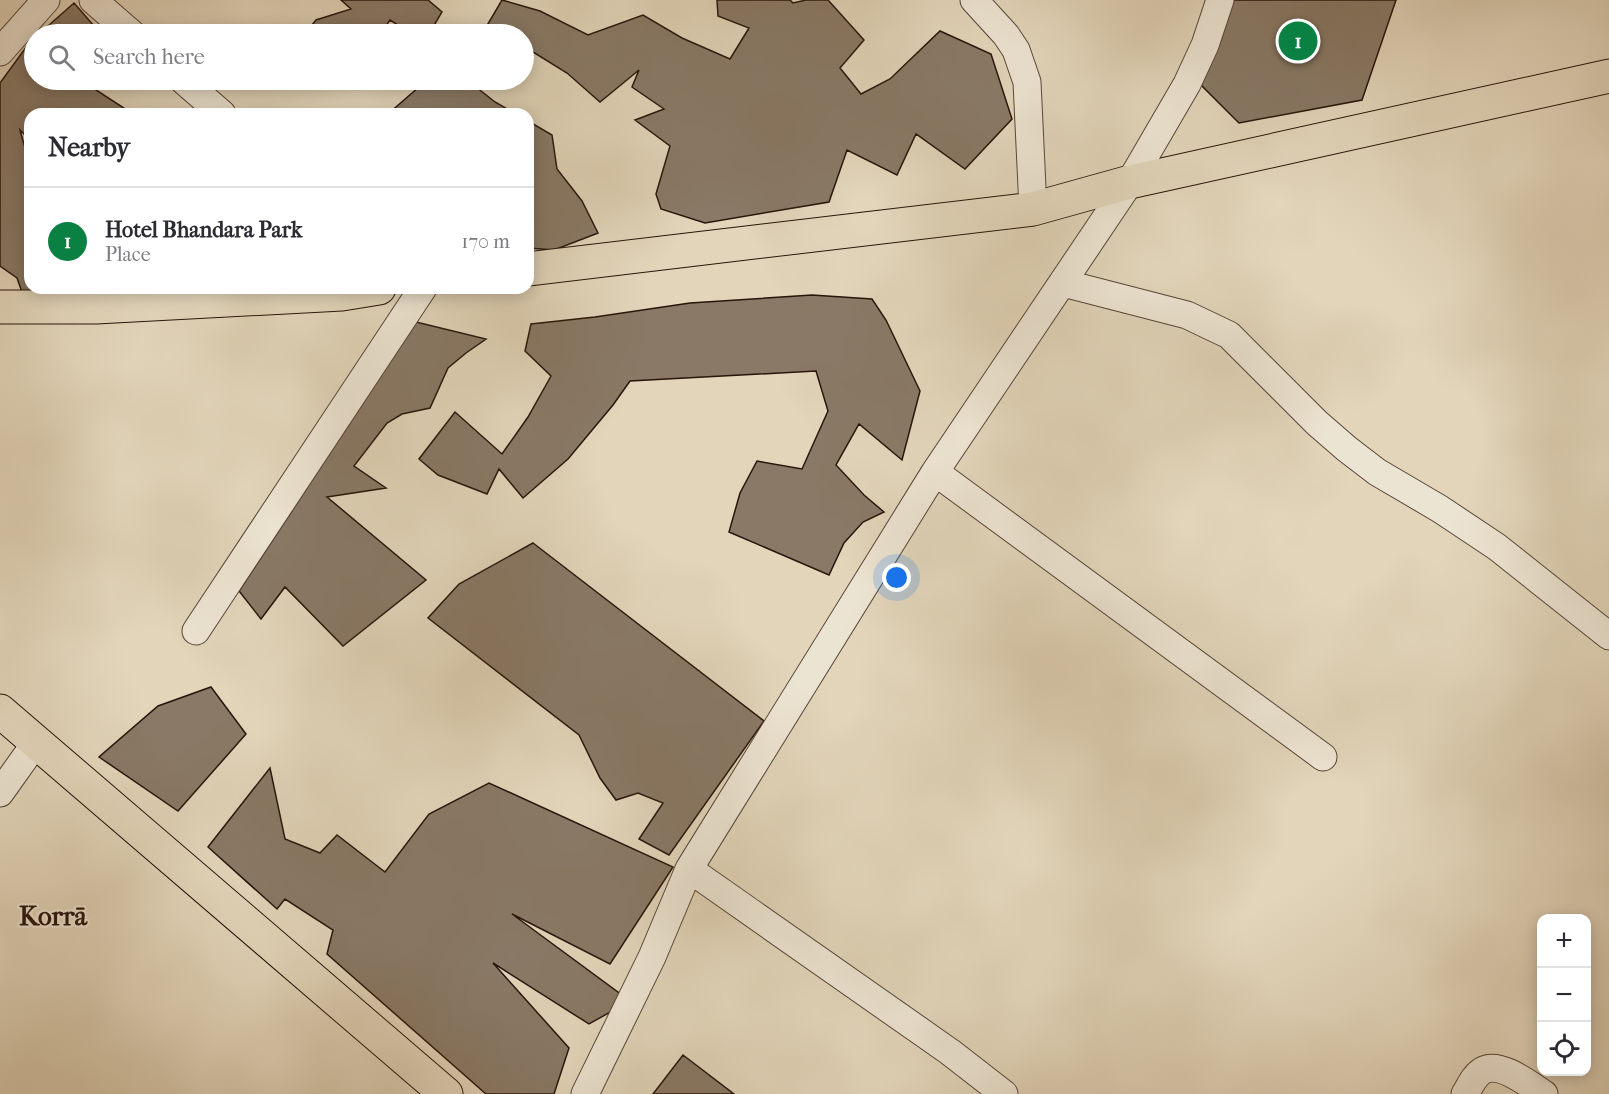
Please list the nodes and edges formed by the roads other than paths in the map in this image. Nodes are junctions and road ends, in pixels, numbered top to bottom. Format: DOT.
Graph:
graph roads {
  1 [pos="46,0"];
  2 [pos="93,0"];
  3 [pos="974,0"];
  4 [pos="1220,0"];
  5 [pos="25,24"];
  6 [pos="121,24"];
  7 [pos="24,25"];
  8 [pos="0,52"];
  9 [pos="1609,76"];
  10 [pos="194,90"];
  11 [pos="215,108"];
  12 [pos="1130,182"];
  13 [pos="1032,209"];
  14 [pos="534,268"];
  15 [pos="1063,283"];
  16 [pos="294,294"];
  17 [pos="419,294"];
  18 [pos="0,307"];
  19 [pos="935,472"];
  20 [pos="196,631"];
  21 [pos="1609,636"];
  22 [pos="0,711"];
  23 [pos="37,741"];
  24 [pos="1323,757"];
  25 [pos="0,793"];
  26 [pos="689,869"];
  27 [pos="446,1094"];
  28 [pos="585,1094"];
  29 [pos="1004,1094"];
  30 [pos="1465,1094"];
  31 [pos="1544,1094"];
  1 -- 5 [label="street"];
  2 -- 6 [label="street"];
  3 -- 13 [label="street"];
  4 -- 12 [label="street"];
  7 -- 8 [label="street"];
  9 -- 12 [label="main road"];
  10 -- 11 [label="street"];
  12 -- 13 [label="main road"];
  12 -- 15 [label="street"];
  13 -- 14 [label="main road"];
  15 -- 19 [label="street"];
  15 -- 21 [label="street"];
  16 -- 18 [label="main road"];
  17 -- 20 [label="street"];
  19 -- 24 [label="street"];
  19 -- 26 [label="street"];
  22 -- 23 [label="main road"];
  23 -- 25 [label="street"];
  23 -- 27 [label="main road"];
  26 -- 28 [label="street"];
  26 -- 29 [label="street"];
  30 -- 31 [label="street"];
}
